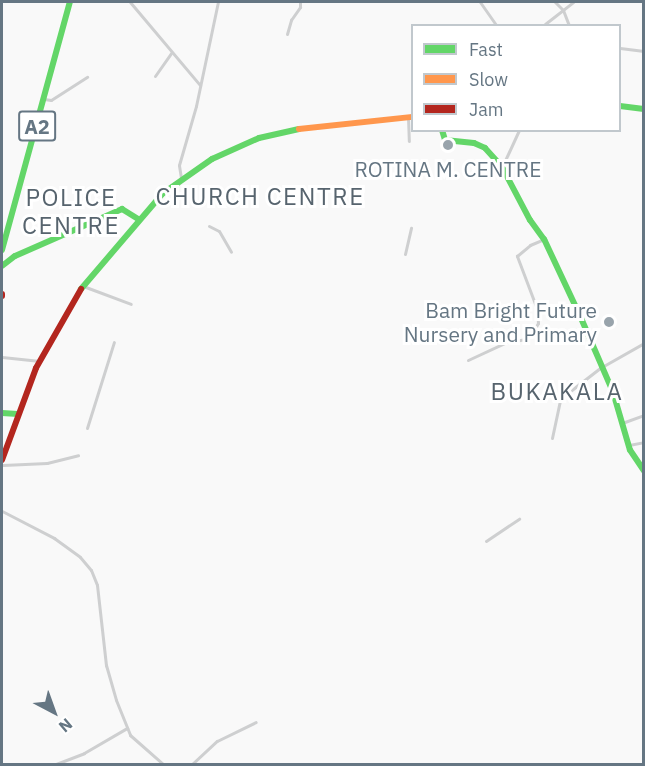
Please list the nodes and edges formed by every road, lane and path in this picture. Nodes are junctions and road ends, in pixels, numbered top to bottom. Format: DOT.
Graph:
graph roads {
  1 [pos="70,2"];
  2 [pos="130,2"];
  3 [pos="218,2"];
  4 [pos="300,2"];
  5 [pos="480,2"];
  6 [pos="555,2"];
  7 [pos="573,2"];
  8 [pos="563,10"];
  9 [pos="496,24"];
  10 [pos="545,24"];
  11 [pos="568,24"];
  12 [pos="287,34"];
  13 [pos="621,48"];
  14 [pos="644,51"];
  15 [pos="171,53"];
  16 [pos="155,76"];
  17 [pos="87,77"];
  18 [pos="200,85"];
  19 [pos="44,99"];
  20 [pos="621,106"];
  21 [pos="644,109"];
  22 [pos="410,117"];
  23 [pos="443,132"];
  24 [pos="518,132"];
  25 [pos="409,141"];
  26 [pos="502,167"];
  27 [pos="181,178"];
  28 [pos="138,219"];
  29 [pos="209,226"];
  30 [pos="411,228"];
  31 [pos="544,239"];
  32 [pos="2,249"];
  33 [pos="231,252"];
  34 [pos="405,254"];
  35 [pos="2,266"];
  36 [pos="83,286"];
  37 [pos="131,304"];
  38 [pos="114,342"];
  39 [pos="644,343"];
  40 [pos="2,357"];
  41 [pos="468,360"];
  42 [pos="40,361"];
  43 [pos="603,368"];
  44 [pos="2,413"];
  45 [pos="18,414"];
  46 [pos="644,415"];
  47 [pos="622,423"];
  48 [pos="87,428"];
  49 [pos="552,438"];
  50 [pos="644,442"];
  51 [pos="629,445"];
  52 [pos="78,455"];
  53 [pos="2,463"];
  54 [pos="644,471"];
  55 [pos="2,511"];
  56 [pos="519,519"];
  57 [pos="486,541"];
  58 [pos="256,722"];
  59 [pos="127,728"];
  60 [pos="56,765"];
  61 [pos="163,765"];
  62 [pos="192,765"];
  1 -- 19 [label="main road, A2"];
  2 -- 15 [label="street"];
  3 -- 18 [label="street"];
  4 -- 12 [label="street"];
  5 -- 9 [label="street"];
  6 -- 8 [label="street"];
  7 -- 8 [label="street"];
  8 -- 10 [label="street"];
  8 -- 11 [label="street"];
  13 -- 14 [label="street"];
  15 -- 16 [label="street"];
  15 -- 18 [label="street"];
  17 -- 19 [label="street"];
  18 -- 27 [label="street"];
  19 -- 32 [label="main road, A2"];
  20 -- 21 [label="main road"];
  22 -- 25 [label="street"];
  22 -- 27 [label="main road"];
  23 -- 26 [label="main road"];
  24 -- 26 [label="street"];
  26 -- 31 [label="main road"];
  27 -- 28 [label="main road"];
  28 -- 35 [label="main road"];
  28 -- 36 [label="main road"];
  29 -- 33 [label="street"];
  30 -- 34 [label="street"];
  31 -- 41 [label="street"];
  31 -- 43 [label="main road"];
  36 -- 37 [label="street"];
  36 -- 42 [label="main road"];
  38 -- 48 [label="street"];
  39 -- 43 [label="street"];
  40 -- 42 [label="street"];
  42 -- 45 [label="main road"];
  43 -- 47 [label="main road"];
  43 -- 49 [label="street"];
  44 -- 45 [label="main road"];
  45 -- 53 [label="main road"];
  46 -- 47 [label="street"];
  47 -- 51 [label="main road"];
  50 -- 51 [label="street"];
  51 -- 54 [label="main road"];
  52 -- 53 [label="street"];
  55 -- 59 [label="street"];
  56 -- 57 [label="street"];
  58 -- 62 [label="street"];
  59 -- 60 [label="street"];
  59 -- 61 [label="street"];
}
